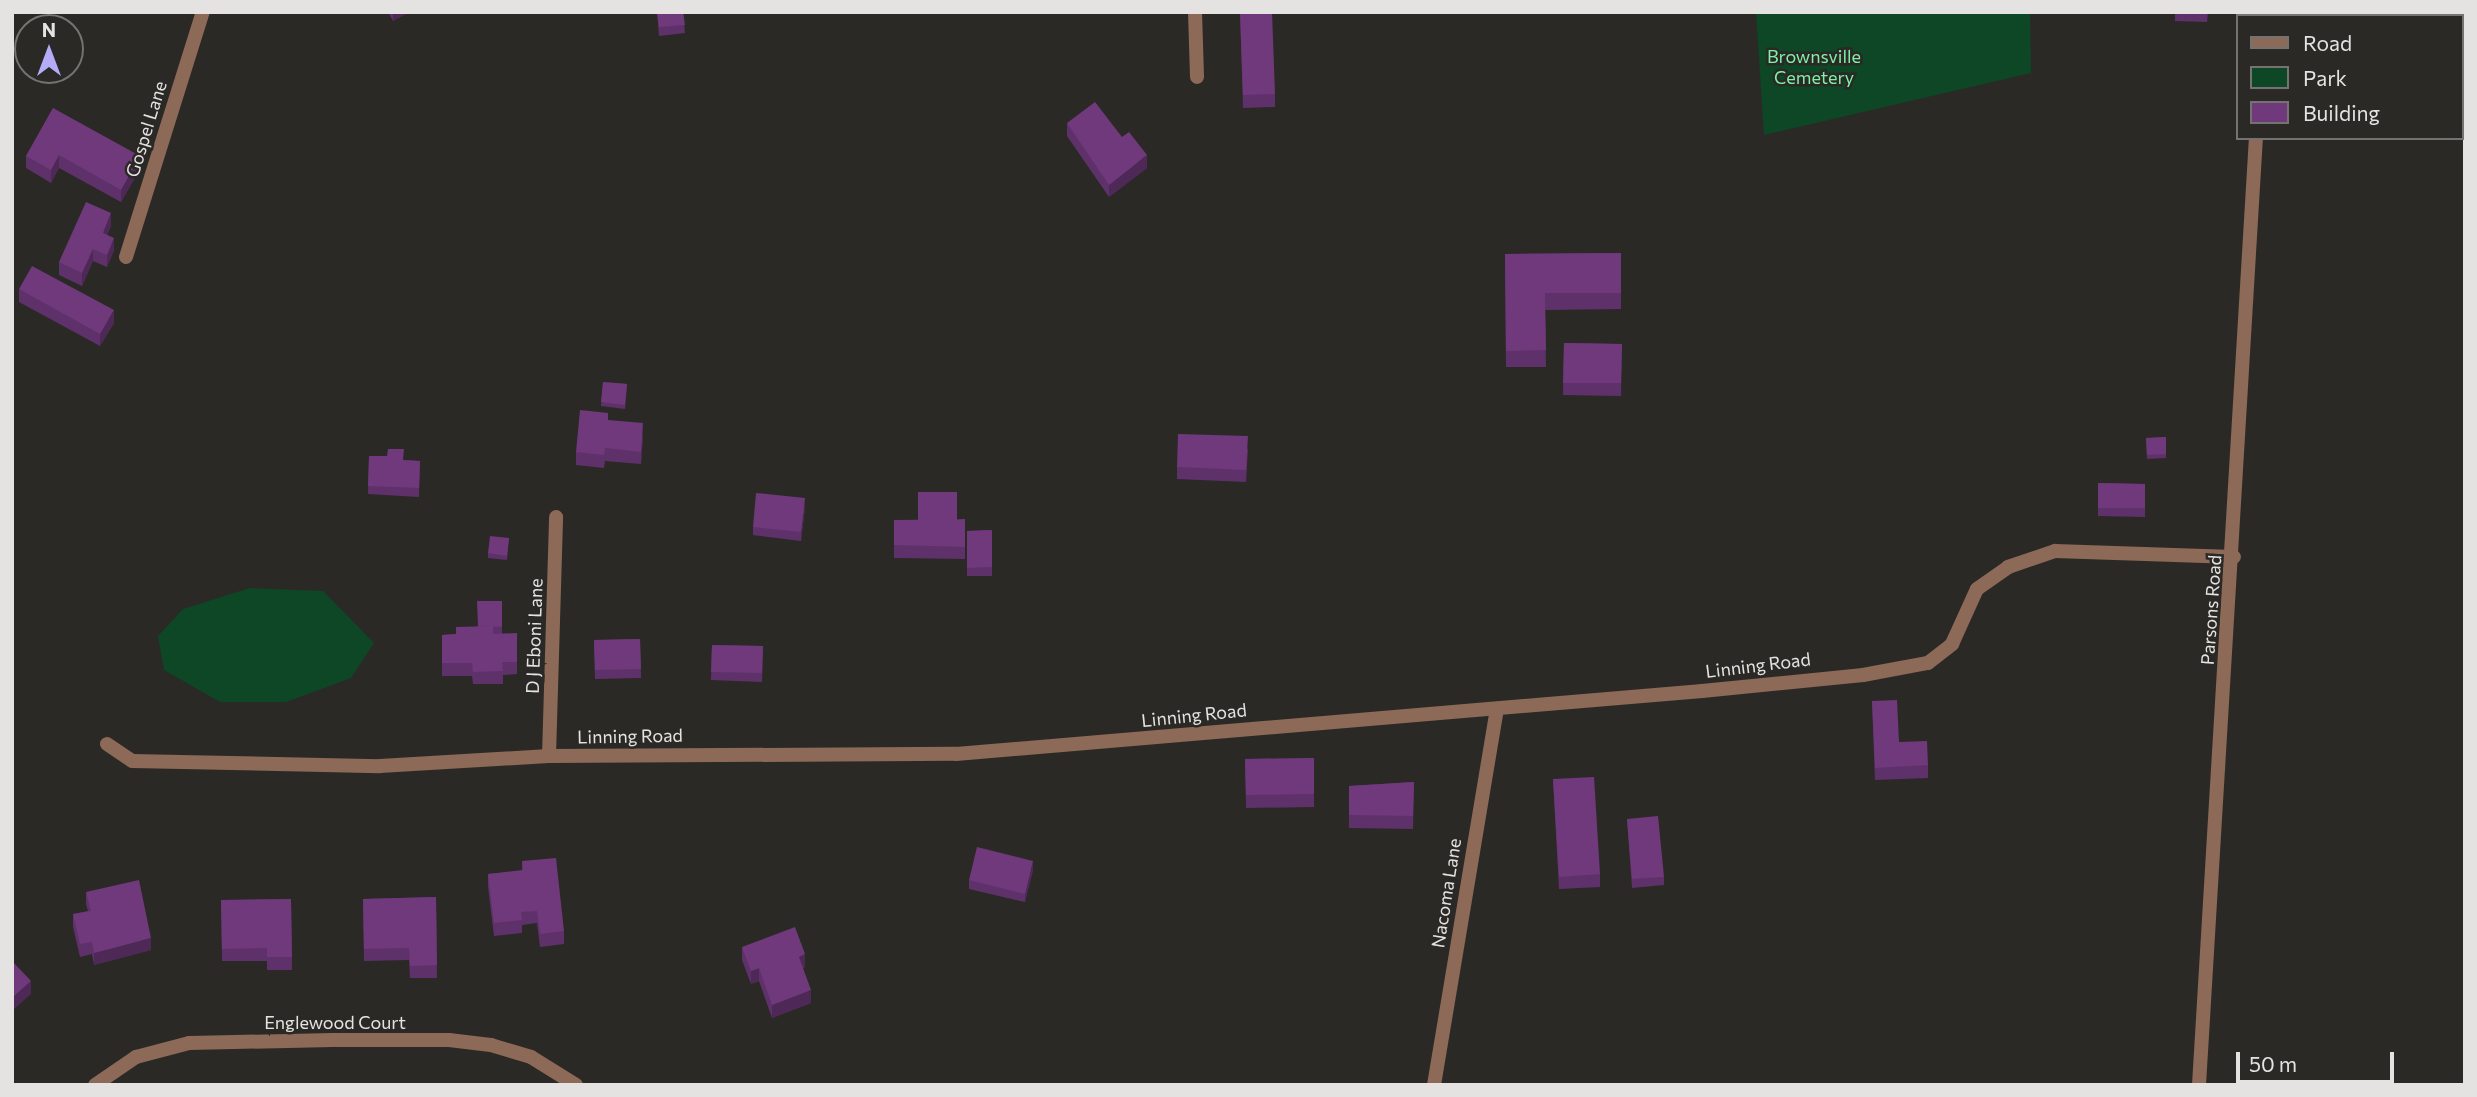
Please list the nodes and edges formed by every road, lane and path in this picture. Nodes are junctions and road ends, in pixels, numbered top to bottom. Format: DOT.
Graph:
graph roads {
  1 [pos="203,12"];
  2 [pos="1195,12"];
  3 [pos="1197,77"];
  4 [pos="2256,140"];
  5 [pos="126,257"];
  6 [pos="556,517"];
  7 [pos="2234,557"];
  8 [pos="1497,709"];
  9 [pos="107,744"];
  10 [pos="549,756"];
  11 [pos="95,1085"];
  12 [pos="576,1085"];
  13 [pos="1434,1085"];
  14 [pos="2199,1085"];
  1 -- 5 [label="street, Gospel Lane"];
  2 -- 3 [label="street"];
  4 -- 7 [label="street, Parsons Road"];
  6 -- 10 [label="street, D J Eboni Lane"];
  7 -- 8 [label="street, Linning Road"];
  7 -- 14 [label="street, Parsons Road"];
  8 -- 10 [label="street, Linning Road"];
  8 -- 13 [label="street, Nacoma Lane"];
  9 -- 10 [label="street, Linning Road"];
  11 -- 12 [label="street, Englewood Court"];
}
